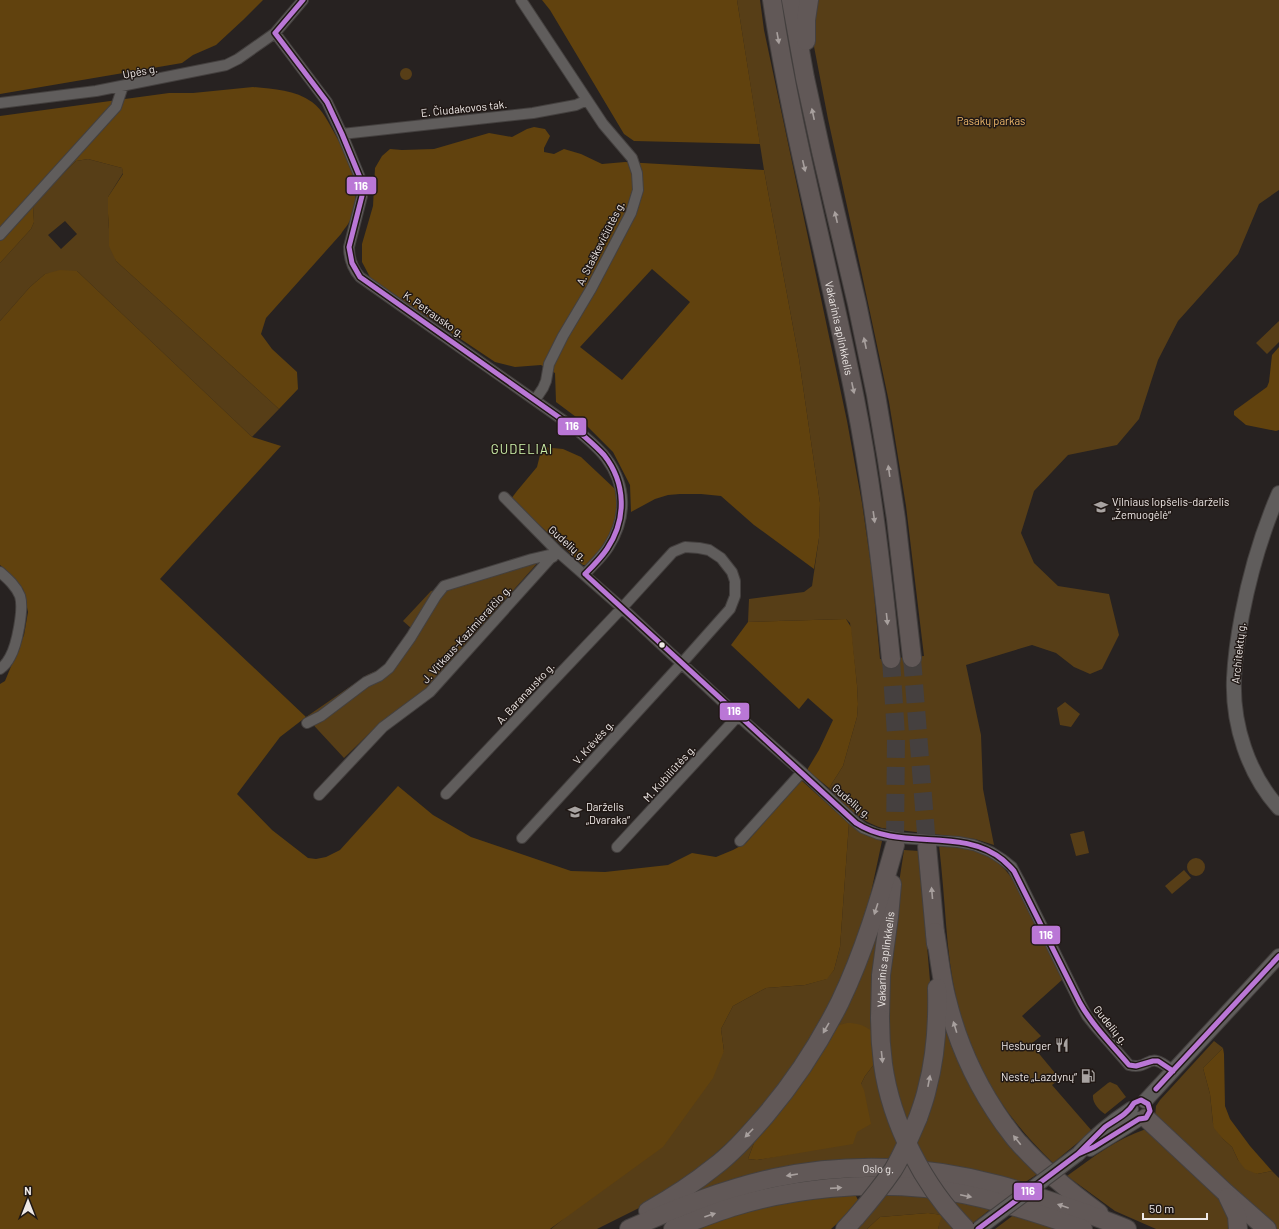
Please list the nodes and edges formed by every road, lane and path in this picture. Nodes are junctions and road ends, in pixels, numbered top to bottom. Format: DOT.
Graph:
graph roads {
  1 [pos="303,0"];
  2 [pos="521,0"];
  3 [pos="772,0"];
  4 [pos="791,0"];
  5 [pos="809,0"];
  6 [pos="275,33"];
  7 [pos="806,78"];
  8 [pos="123,86"];
  9 [pos="587,100"];
  10 [pos="0,103"];
  11 [pos="342,134"];
  12 [pos="0,235"];
  13 [pos="535,400"];
  14 [pos="1279,493"];
  15 [pos="504,497"];
  16 [pos="555,554"];
  17 [pos="0,572"];
  18 [pos="585,574"];
  19 [pos="622,608"];
  20 [pos="912,658"];
  21 [pos="891,659"];
  22 [pos="682,663"];
  23 [pos="0,669"];
  24 [pos="738,716"];
  25 [pos="306,723"];
  26 [pos="802,772"];
  27 [pos="446,794"];
  28 [pos="320,795"];
  29 [pos="1279,808"];
  30 [pos="522,838"];
  31 [pos="740,841"];
  32 [pos="927,846"];
  33 [pos="617,847"];
  34 [pos="935,932"];
  35 [pos="1279,956"];
  36 [pos="1173,1071"];
  37 [pos="1140,1112"];
  38 [pos="1226,1193"];
  39 [pos="851,1223"];
  40 [pos="1120,1226"];
  41 [pos="619,1229"];
  42 [pos="629,1229"];
  43 [pos="673,1229"];
  44 [pos="966,1229"];
  45 [pos="978,1229"];
  46 [pos="1083,1229"];
  47 [pos="1238,1229"];
  48 [pos="1267,1229"];
  1 -- 6 [label="street, Upės g."];
  2 -- 9 [label="street, A. Staškevičiūtės g."];
  3 -- 21 [label="highway, Vakarinis aplinkkelis, one-way"];
  4 -- 7 [label="highway, Vakarinis aplinkkelis"];
  5 -- 7 [label="highway"];
  6 -- 8 [label="street, Upės g."];
  6 -- 11 [label="street, K. Petrausko g."];
  20 -- 7 [label="highway, Vakarinis aplinkkelis, one-way"];
  8 -- 10 [label="street, Upės g."];
  8 -- 12 [label="street"];
  9 -- 11 [label="street, E. Čiudakovos tak."];
  9 -- 13 [label="street, A. Staškevičiūtės g."];
  11 -- 13 [label="street, K. Petrausko g."];
  13 -- 18 [label="street, K. Petrausko g."];
  14 -- 29 [label="street, Architektų g."];
  15 -- 16 [label="street, Gudelių g."];
  16 -- 18 [label="street, Gudelių g."];
  16 -- 25 [label="street"];
  16 -- 28 [label="street, J. Vitkaus-Kazimieraičio g."];
  17 -- 23 [label="street"];
  18 -- 19 [label="street, Gudelių g."];
  19 -- 22 [label="street, Gudelių g."];
  19 -- 22 [label="street, A. Baranausko g."];
  19 -- 27 [label="street, A. Baranausko g."];
  22 -- 24 [label="street, Gudelių g."];
  22 -- 30 [label="street, V. Krėvės g."];
  24 -- 26 [label="street, Gudelių g."];
  24 -- 33 [label="street, M. Kubiliūtės g."];
  26 -- 31 [label="street"];
  26 -- 36 [label="street, Gudelių g."];
  34 -- 32 [label="highway, one-way"];
  39 -- 34 [label="highway, one-way, bridge"];
  40 -- 34 [label="highway, one-way"];
  35 -- 36 [label="street"];
  36 -- 37 [label="street"];
  37 -- 38 [label="highway"];
  37 -- 45 [label="street, bridge"];
  38 -- 47 [label="highway"];
  38 -- 48 [label="highway"];
  40 -- 42 [label="highway, Oslo g., one-way"];
  41 -- 44 [label="highway, Vakarinis aplinkkelis, bridge"];
  43 -- 46 [label="highway, Oslo g., one-way"];
}
